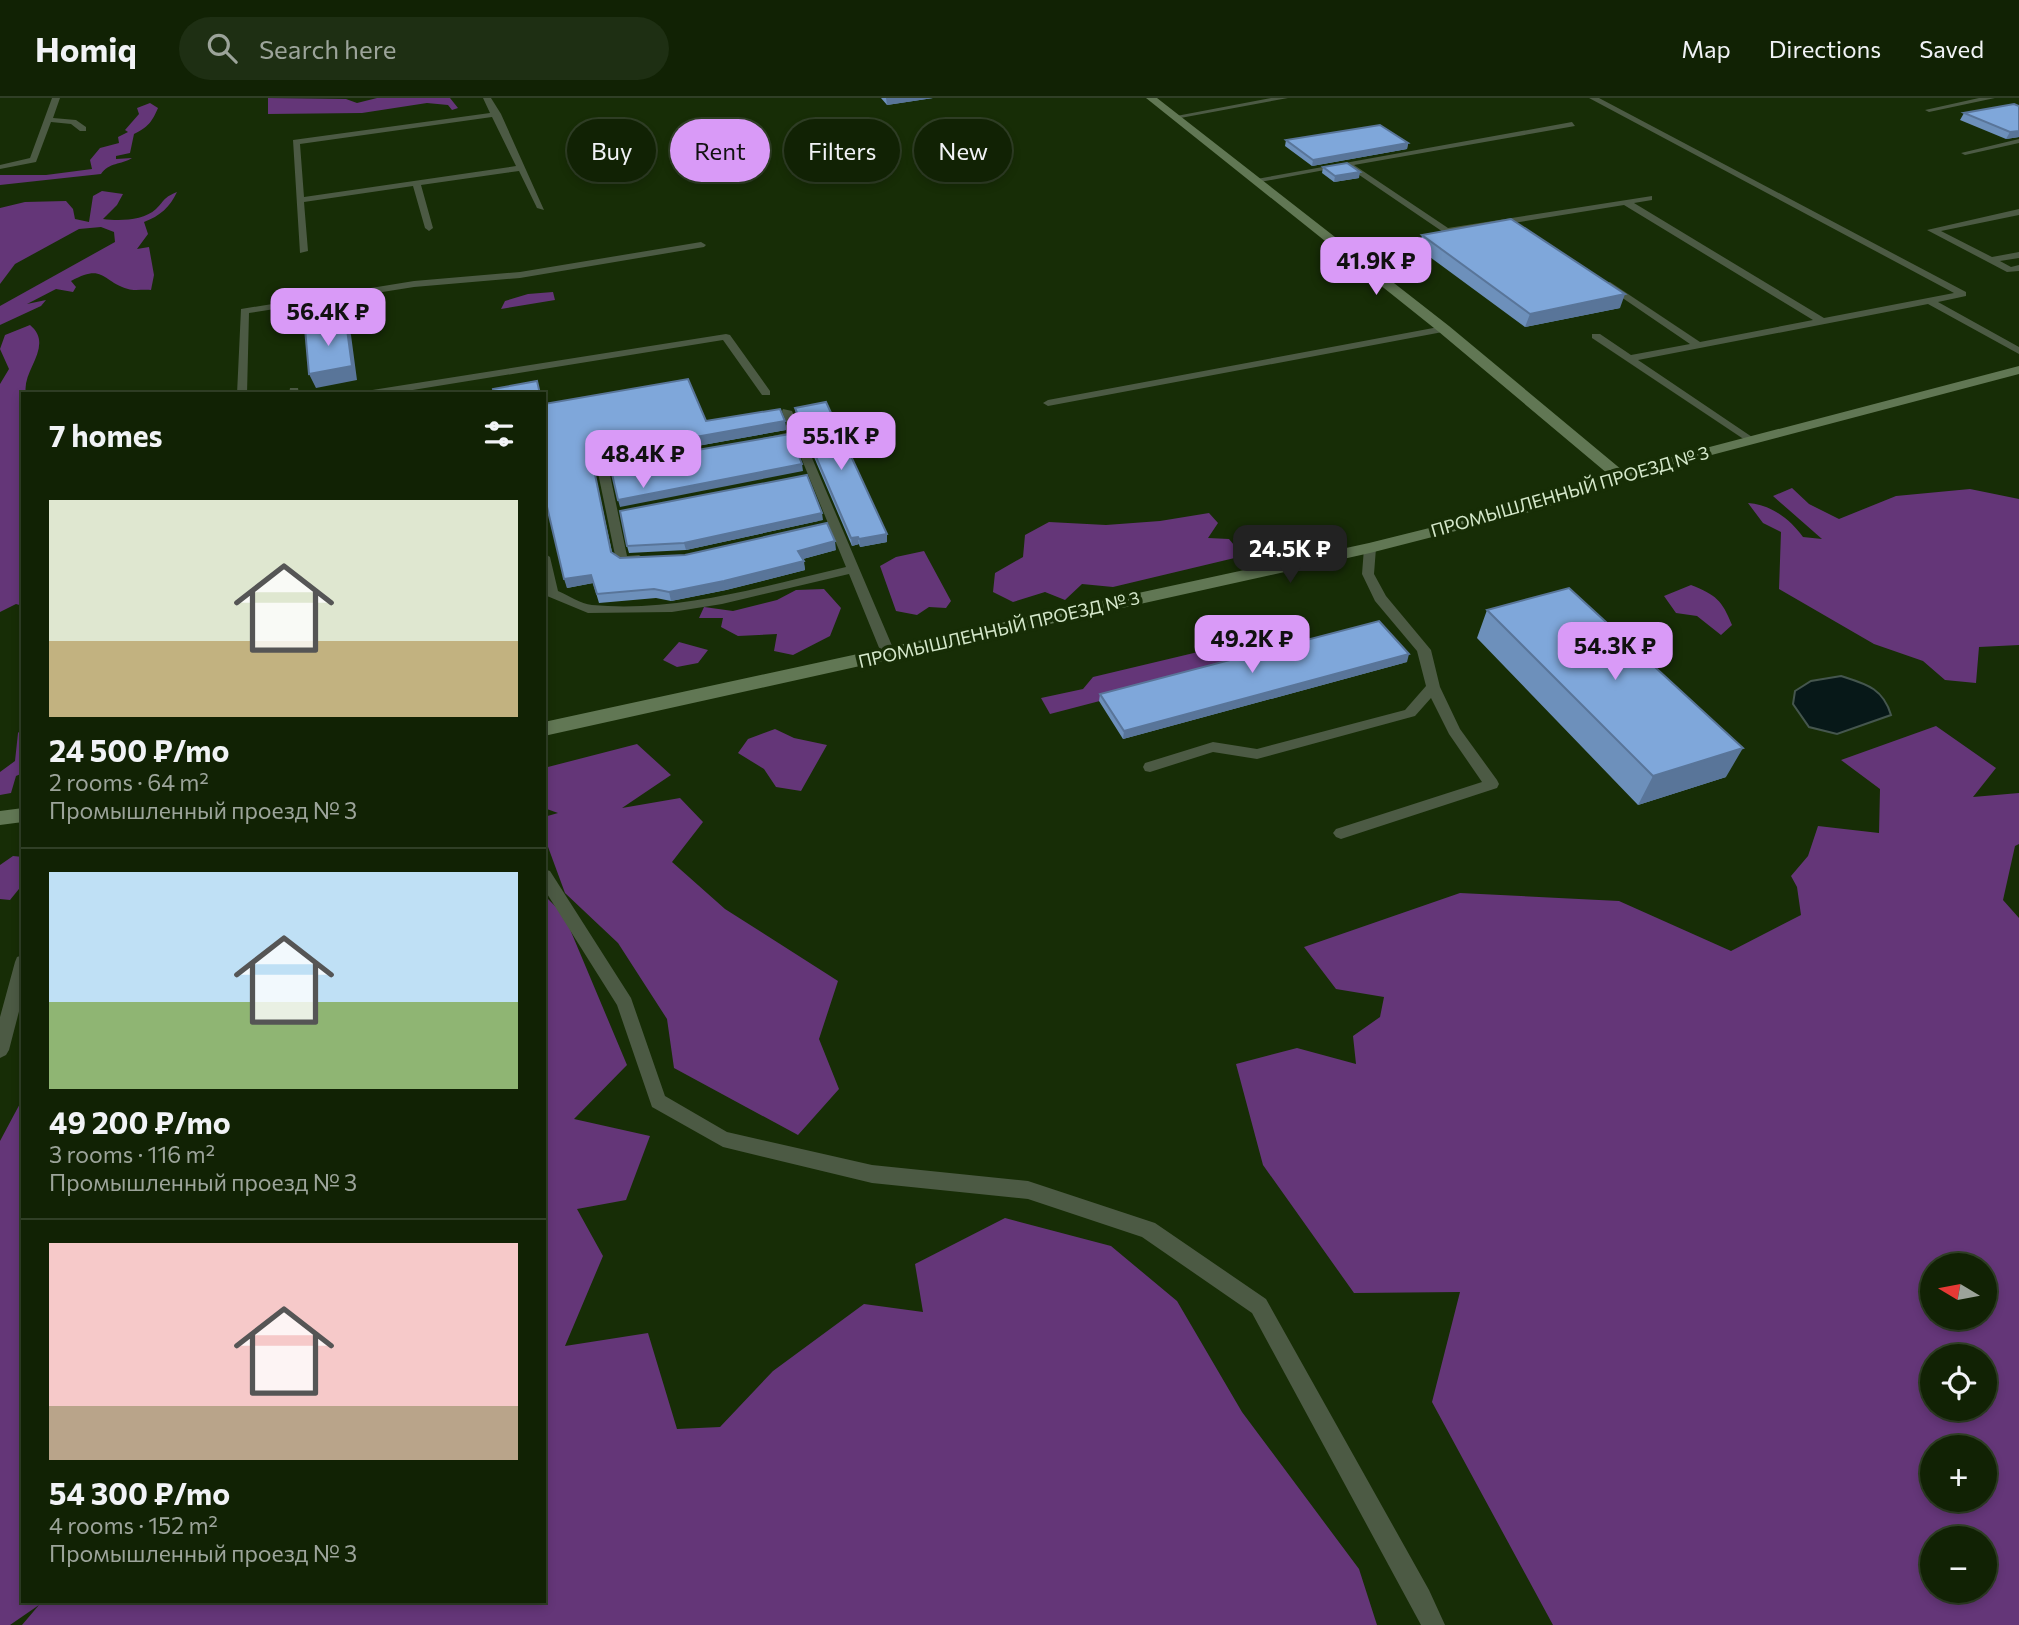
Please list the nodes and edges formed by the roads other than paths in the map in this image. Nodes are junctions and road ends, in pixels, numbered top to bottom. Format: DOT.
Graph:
graph roads {
  1 [pos="56,98"];
  2 [pos="487,98"];
  3 [pos="1152,98"];
  4 [pos="1284,98"];
  5 [pos="1593,98"];
  6 [pos="1991,98"];
  7 [pos="1929,110"];
  8 [pos="497,114"];
  9 [pos="1175,117"];
  10 [pos="50,120"];
  11 [pos="1572,124"];
  12 [pos="83,129"];
  13 [pos="2019,141"];
  14 [pos="1965,153"];
  15 [pos="1349,165"];
  16 [pos="0,167"];
  17 [pos="522,168"];
  18 [pos="1255,180"];
  19 [pos="416,183"];
  20 [pos="1649,198"];
  21 [pos="300,200"];
  22 [pos="1626,202"];
  23 [pos="541,208"];
  24 [pos="2019,212"];
  25 [pos="1511,220"];
  26 [pos="429,228"];
  27 [pos="1522,228"];
  28 [pos="701,245"];
  29 [pos="303,251"];
  30 [pos="2019,255"];
  31 [pos="1990,260"];
  32 [pos="2019,268"];
  33 [pos="1600,279"];
  34 [pos="1928,300"];
  35 [pos="1822,321"];
  36 [pos="1444,329"];
  37 [pos="1596,336"];
  38 [pos="1699,345"];
  39 [pos="2019,351"];
  40 [pos="1628,359"];
  41 [pos="2019,370"];
  42 [pos="242,392"];
  43 [pos="379,392"];
  44 [pos="766,393"];
  45 [pos="1048,402"];
  46 [pos="787,411"];
  47 [pos="797,434"];
  48 [pos="758,440"];
  49 [pos="1751,441"];
  50 [pos="642,461"];
  51 [pos="814,475"];
  52 [pos="1619,475"];
  53 [pos="801,478"];
  54 [pos="626,512"];
  55 [pos="613,514"];
  56 [pos="834,524"];
  57 [pos="821,527"];
  58 [pos="1370,548"];
  59 [pos="648,558"];
  60 [pos="546,566"];
  61 [pos="853,569"];
  62 [pos="889,655"];
  63 [pos="1433,687"];
  64 [pos="546,729"];
  65 [pos="1150,767"];
  66 [pos="21,814"];
  67 [pos="0,818"];
  68 [pos="1340,833"];
  69 [pos="546,878"];
  70 [pos="21,970"];
  71 [pos="0,1050"];
  72 [pos="1433,1625"];
  1 -- 10 [label="lane"];
  2 -- 8 [label="lane"];
  3 -- 9 [label="street"];
  4 -- 9 [label="lane"];
  5 -- 34 [label="lane"];
  6 -- 7 [label="lane"];
  8 -- 17 [label="lane"];
  8 -- 21 [label="lane"];
  9 -- 18 [label="street"];
  10 -- 12 [label="lane"];
  10 -- 16 [label="lane"];
  11 -- 15 [label="lane"];
  13 -- 14 [label="lane"];
  15 -- 18 [label="lane"];
  15 -- 25 [label="lane"];
  17 -- 19 [label="lane"];
  17 -- 23 [label="lane"];
  18 -- 36 [label="street"];
  19 -- 21 [label="lane"];
  19 -- 26 [label="lane"];
  20 -- 22 [label="lane"];
  21 -- 29 [label="lane"];
  22 -- 25 [label="lane"];
  22 -- 35 [label="lane"];
  24 -- 31 [label="lane"];
  25 -- 27 [label="lane"];
  28 -- 42 [label="lane"];
  30 -- 31 [label="lane"];
  31 -- 32 [label="lane"];
  33 -- 38 [label="lane"];
  34 -- 35 [label="lane"];
  34 -- 39 [label="lane"];
  35 -- 38 [label="lane"];
  36 -- 45 [label="lane"];
  36 -- 52 [label="street"];
  37 -- 40 [label="lane"];
  38 -- 40 [label="lane"];
  40 -- 49 [label="lane"];
  41 -- 49 [label="street, ПРОМЫШЛЕННЫЙ ПРОЕЗД № 3"];
  43 -- 44 [label="lane"];
  46 -- 47 [label="lane"];
  47 -- 48 [label="lane"];
  47 -- 51 [label="lane"];
  49 -- 52 [label="street, ПРОМЫШЛЕННЫЙ ПРОЕЗД № 3"];
  50 -- 55 [label="lane"];
  51 -- 53 [label="lane"];
  51 -- 56 [label="lane"];
  52 -- 58 [label="street, ПРОМЫШЛЕННЫЙ ПРОЕЗД № 3"];
  54 -- 55 [label="lane"];
  55 -- 59 [label="lane"];
  56 -- 57 [label="lane"];
  56 -- 61 [label="lane"];
  58 -- 62 [label="street, ПРОМЫШЛЕННЫЙ ПРОЕЗД № 3"];
  58 -- 63 [label="lane"];
  60 -- 61 [label="lane"];
  61 -- 62 [label="lane"];
  62 -- 64 [label="street, ПРОМЫШЛЕННЫЙ ПРОЕЗД № 3"];
  63 -- 65 [label="lane"];
  63 -- 68 [label="lane"];
  66 -- 67 [label="street"];
  69 -- 72 [label="lane"];
  70 -- 71 [label="lane"];
}
